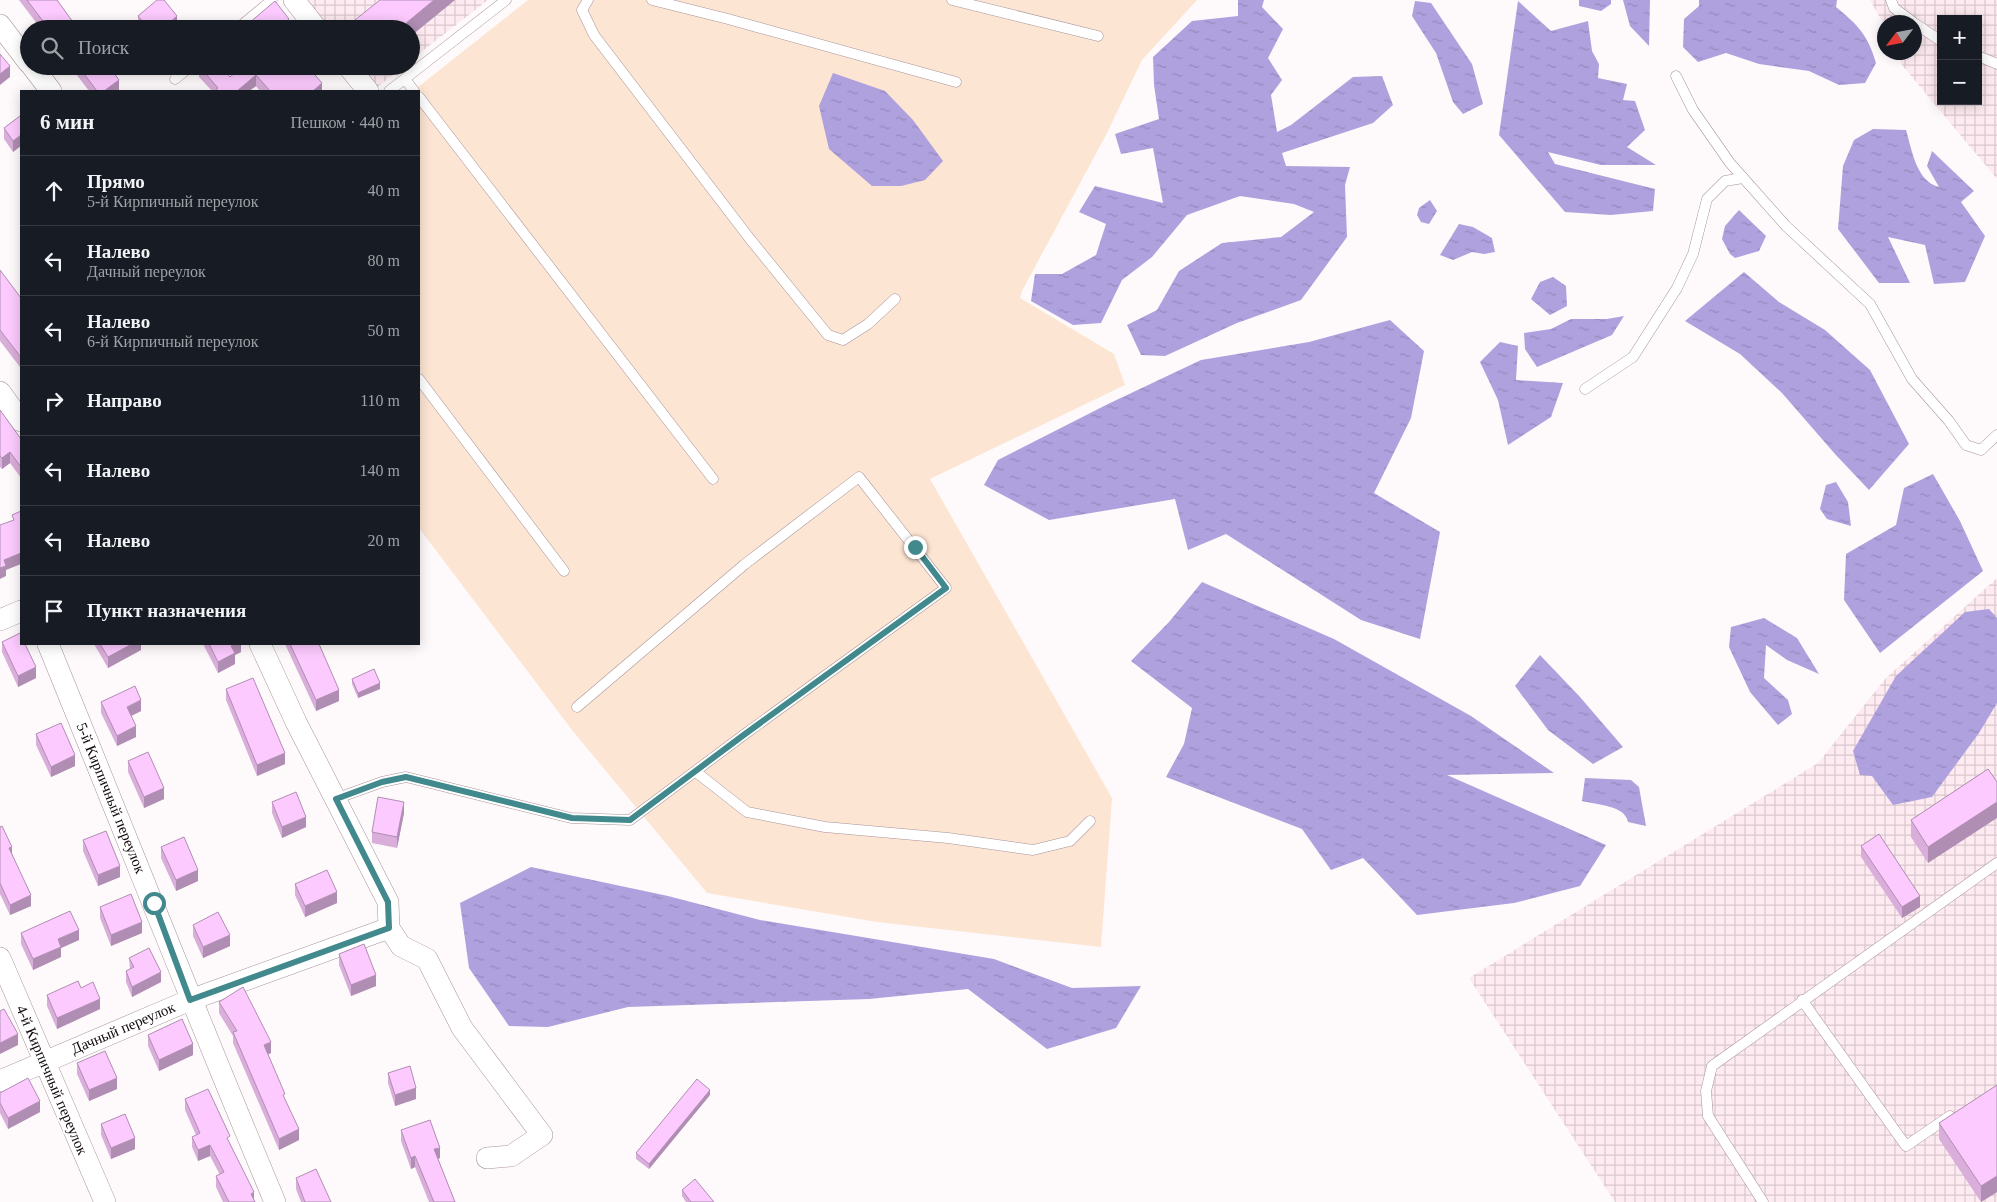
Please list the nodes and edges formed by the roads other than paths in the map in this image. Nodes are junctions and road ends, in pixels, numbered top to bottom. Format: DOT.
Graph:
graph roads {
  1 [pos="272,0"];
  2 [pos="294,0"];
  3 [pos="506,0"];
  4 [pos="588,0"];
  5 [pos="652,0"];
  6 [pos="952,0"];
  7 [pos="1892,0"];
  8 [pos="1903,15"];
  9 [pos="248,20"];
  10 [pos="310,20"];
  11 [pos="0,25"];
  12 [pos="1922,28"];
  13 [pos="1098,36"];
  14 [pos="1937,38"];
  15 [pos="20,51"];
  16 [pos="1982,58"];
  17 [pos="1997,64"];
  18 [pos="420,67"];
  19 [pos="39,75"];
  20 [pos="180,75"];
  21 [pos="355,75"];
  22 [pos="410,75"];
  23 [pos="1676,76"];
  24 [pos="175,79"];
  25 [pos="405,79"];
  26 [pos="956,82"];
  27 [pos="50,90"];
  28 [pos="367,90"];
  29 [pos="390,90"];
  30 [pos="413,90"];
  31 [pos="420,98"];
  32 [pos="1743,178"];
  33 [pos="895,299"];
  34 [pos="420,380"];
  35 [pos="1585,389"];
  36 [pos="0,392"];
  37 [pos="20,420"];
  38 [pos="1997,435"];
  39 [pos="712,479"];
  40 [pos="564,571"];
  41 [pos="20,611"];
  42 [pos="0,620"];
  43 [pos="48,645"];
  44 [pos="260,645"];
  45 [pos="577,707"];
  46 [pos="696,772"];
  47 [pos="336,799"];
  48 [pos="1090,821"];
  49 [pos="1997,863"];
  50 [pos="389,928"];
  51 [pos="0,958"];
  52 [pos="190,1000"];
  53 [pos="1802,1000"];
  54 [pos="44,1061"];
  55 [pos="0,1081"];
  56 [pos="1956,1113"];
  57 [pos="487,1158"];
  58 [pos="105,1202"];
  59 [pos="275,1202"];
  60 [pos="1763,1202"];
  1 -- 9 [label="lane"];
  2 -- 10 [label="street"];
  3 -- 18 [label="lane"];
  4 -- 33 [label="lane"];
  5 -- 26 [label="lane"];
  6 -- 13 [label="lane"];
  7 -- 8 [label="lane"];
  11 -- 15 [label="street"];
  12 -- 14 [label="lane"];
  16 -- 17 [label="lane"];
  19 -- 27 [label="street"];
  20 -- 24 [label="lane"];
  21 -- 28 [label="street"];
  22 -- 25 [label="lane"];
  23 -- 32 [label="lane"];
  25 -- 29 [label="lane"];
  25 -- 30 [label="lane"];
  31 -- 39 [label="lane"];
  32 -- 35 [label="lane"];
  32 -- 38 [label="lane"];
  34 -- 40 [label="lane"];
  36 -- 37 [label="street"];
  41 -- 42 [label="street"];
  43 -- 52 [label="street, 5-й Кирпичный переулок"];
  44 -- 47 [label="street"];
  45 -- 46 [label="lane"];
  46 -- 47 [label="lane"];
  46 -- 48 [label="lane"];
  47 -- 50 [label="street"];
  49 -- 53 [label="lane"];
  50 -- 52 [label="street, Дачный переулок"];
  50 -- 57 [label="street"];
  51 -- 54 [label="street, 4-й Кирпичный переулок"];
  52 -- 54 [label="street, Дачный переулок"];
  52 -- 59 [label="street, 5-й Кирпичный переулок"];
  53 -- 56 [label="lane"];
  53 -- 60 [label="lane"];
  54 -- 55 [label="street, Дачный переулок"];
  54 -- 58 [label="street, 4-й Кирпичный переулок"];
}
